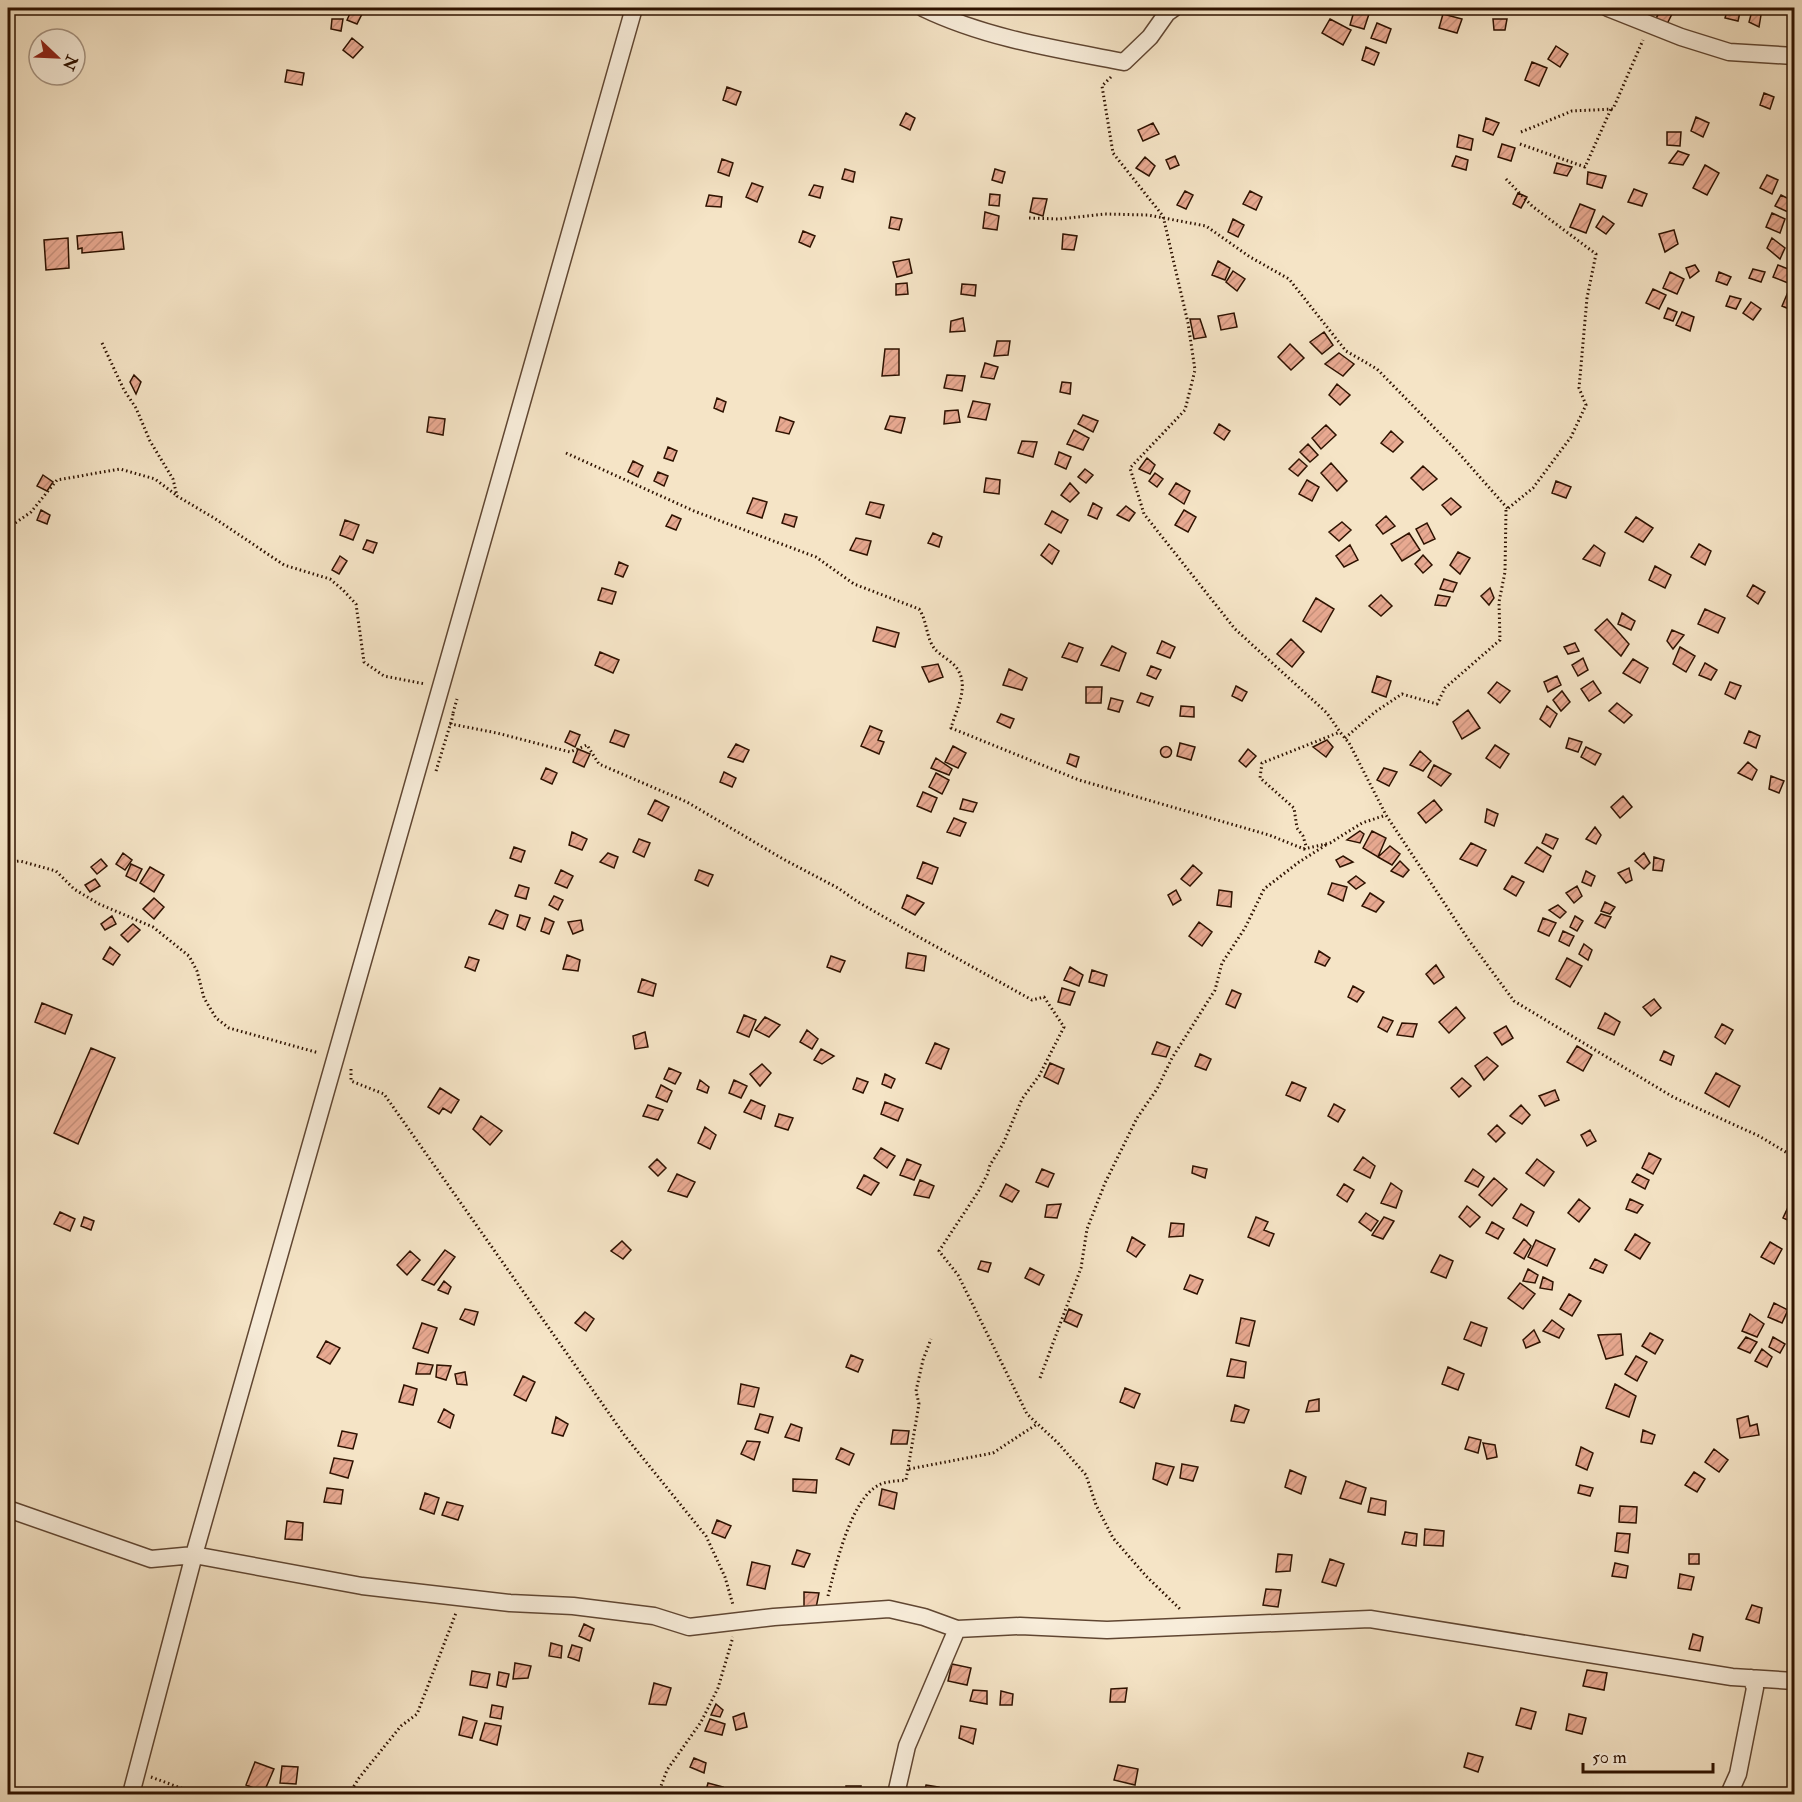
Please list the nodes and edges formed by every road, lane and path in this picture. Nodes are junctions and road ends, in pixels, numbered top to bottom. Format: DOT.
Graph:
graph roads {
  1 [pos="634,8"];
  2 [pos="923,8"];
  3 [pos="1174,8"];
  4 [pos="1608,8"];
  5 [pos="1650,25"];
  6 [pos="1794,56"];
  7 [pos="1124,62"];
  8 [pos="1611,109"];
  9 [pos="1521,132"];
  10 [pos="1520,144"];
  11 [pos="1506,179"];
  12 [pos="1029,218"];
  13 [pos="1164,218"];
  14 [pos="102,343"];
  15 [pos="566,453"];
  16 [pos="177,496"];
  17 [pos="1508,509"];
  18 [pos="8,528"];
  19 [pos="441,689"];
  20 [pos="458,694"];
  21 [pos="451,724"];
  22 [pos="1340,732"];
  23 [pos="1345,738"];
  24 [pos="434,776"];
  25 [pos="1386,815"];
  26 [pos="1330,843"];
  27 [pos="1304,849"];
  28 [pos="8,862"];
  29 [pos="336,1058"];
  30 [pos="1794,1157"];
  31 [pos="931,1339"];
  32 [pos="1040,1378"];
  33 [pos="1037,1424"];
  34 [pos="909,1469"];
  35 [pos="8,1509"];
  36 [pos="194,1555"];
  37 [pos="462,1597"];
  38 [pos="824,1613"];
  39 [pos="738,1621"];
  40 [pos="1203,1625"];
  41 [pos="957,1629"];
  42 [pos="1751,1678"];
  43 [pos="1794,1681"];
  44 [pos="137,1771"];
  45 [pos="131,1794"];
  46 [pos="197,1794"];
  47 [pos="349,1794"];
  48 [pos="658,1794"];
  49 [pos="896,1794"];
  50 [pos="1730,1794"];
  1 -- 19 [label="street"];
  2 -- 7 [label="street"];
  3 -- 7 [label="street"];
  4 -- 5 [label="street"];
  5 -- 6 [label="street"];
  5 -- 8 [label="path"];
  7 -- 13 [label="path"];
  8 -- 9 [label="path"];
  8 -- 10 [label="path"];
  11 -- 17 [label="path"];
  12 -- 13 [label="path"];
  13 -- 17 [label="path"];
  13 -- 22 [label="path"];
  14 -- 16 [label="path"];
  15 -- 27 [label="path"];
  16 -- 18 [label="path"];
  16 -- 19 [label="path"];
  17 -- 23 [label="path"];
  19 -- 21 [label="path"];
  19 -- 29 [label="street"];
  20 -- 21 [label="path"];
  21 -- 24 [label="path"];
  21 -- 33 [label="path"];
  22 -- 23 [label="path"];
  22 -- 27 [label="path"];
  23 -- 25 [label="path"];
  25 -- 26 [label="path"];
  25 -- 30 [label="path"];
  26 -- 27 [label="path"];
  26 -- 32 [label="path"];
  28 -- 29 [label="path"];
  29 -- 36 [label="street"];
  29 -- 39 [label="path"];
  31 -- 34 [label="path"];
  33 -- 34 [label="path"];
  33 -- 40 [label="path"];
  34 -- 38 [label="path"];
  35 -- 36 [label="street"];
  36 -- 37 [label="street"];
  36 -- 44 [label="street"];
  37 -- 39 [label="street"];
  37 -- 47 [label="path"];
  38 -- 39 [label="street"];
  38 -- 41 [label="street"];
  39 -- 48 [label="path"];
  40 -- 41 [label="street"];
  40 -- 42 [label="street"];
  41 -- 49 [label="street"];
  42 -- 43 [label="street"];
  42 -- 50 [label="street"];
  44 -- 45 [label="street"];
  44 -- 46 [label="path"];
}
